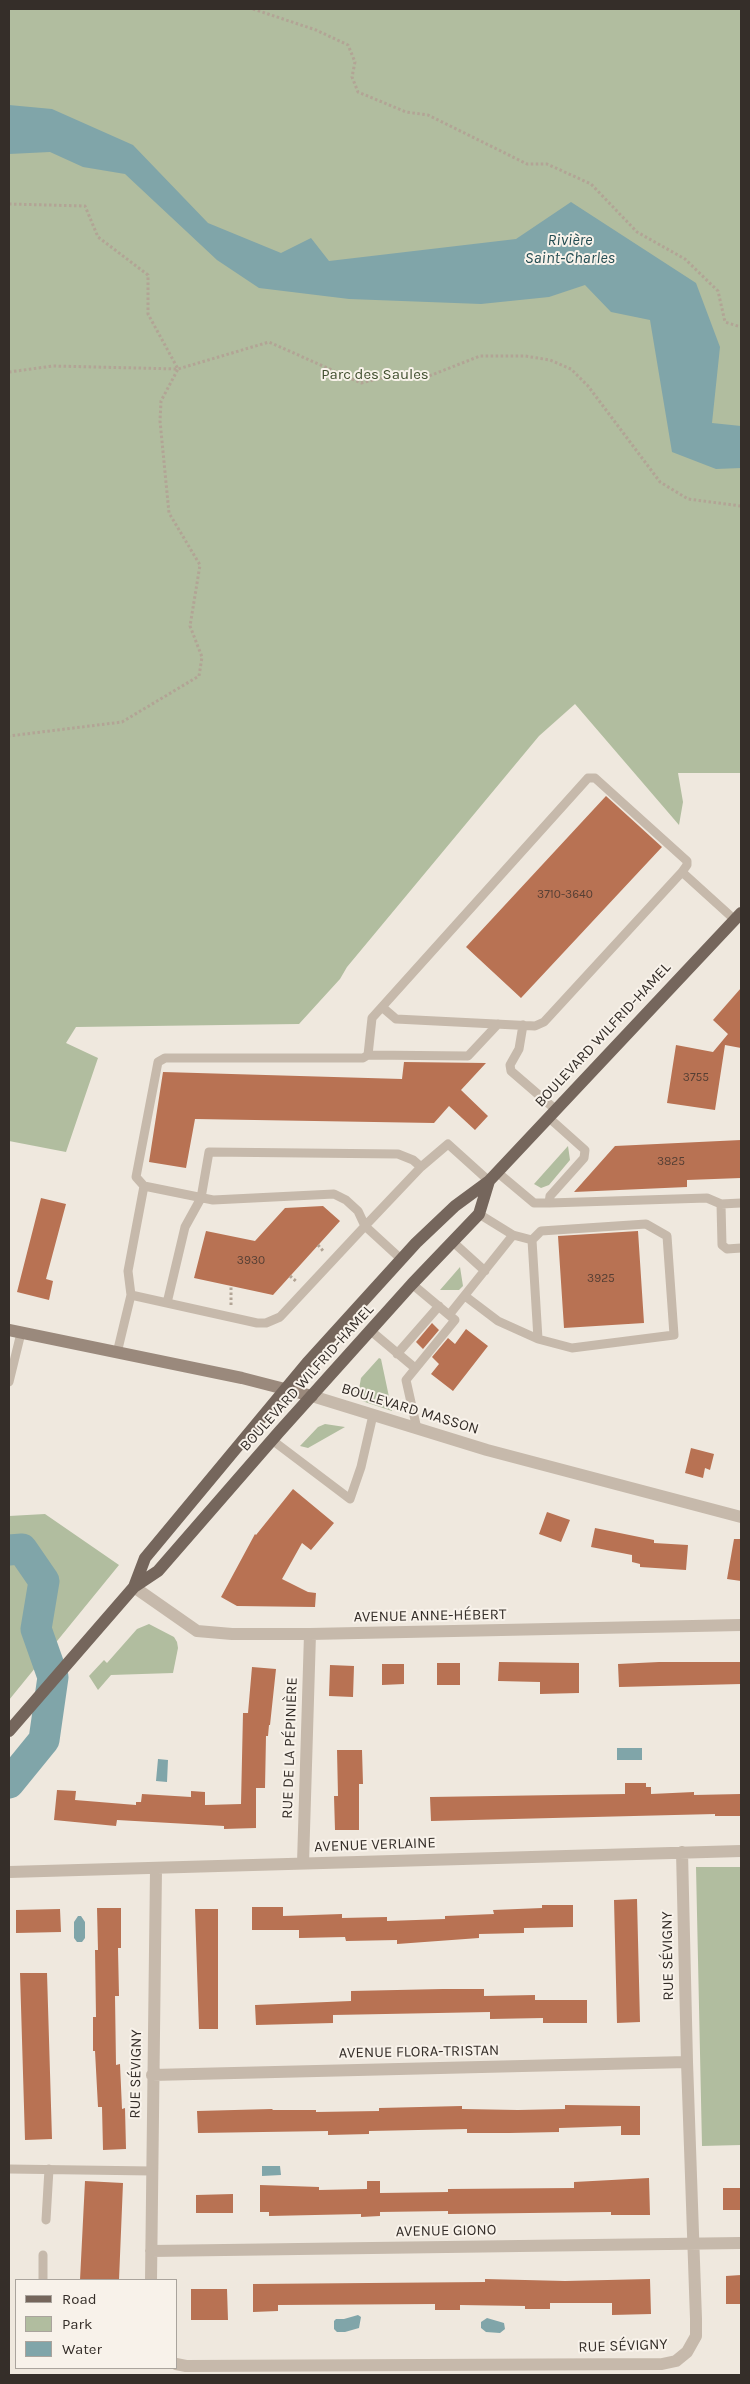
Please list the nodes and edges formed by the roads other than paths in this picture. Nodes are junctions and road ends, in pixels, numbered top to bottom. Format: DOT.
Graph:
graph roads {
  1 [pos="682,872"];
  2 [pos="738,916"];
  3 [pos="382,1007"];
  4 [pos="498,1024"];
  5 [pos="523,1025"];
  6 [pos="368,1055"];
  7 [pos="552,1113"];
  8 [pos="421,1167"];
  9 [pos="493,1177"];
  10 [pos="144,1186"];
  11 [pos="201,1198"];
  12 [pos="549,1203"];
  13 [pos="741,1203"];
  14 [pos="720,1204"];
  15 [pos="479,1214"];
  16 [pos="365,1226"];
  17 [pos="513,1235"];
  18 [pos="532,1240"];
  19 [pos="453,1242"];
  20 [pos="741,1248"];
  21 [pos="402,1259"];
  22 [pos="485,1271"];
  23 [pos="412,1284"];
  24 [pos="131,1295"];
  25 [pos="465,1296"];
  26 [pos="167,1303"];
  27 [pos="439,1306"];
  28 [pos="449,1315"];
  29 [pos="15,1331"];
  30 [pos="370,1331"];
  31 [pos="538,1339"];
  32 [pos="117,1353"];
  33 [pos="397,1354"];
  34 [pos="415,1368"];
  35 [pos="9,1382"];
  36 [pos="285,1388"];
  37 [pos="312,1396"];
  38 [pos="373,1415"];
  39 [pos="417,1429"];
  40 [pos="272,1440"];
  41 [pos="741,1518"];
  42 [pos="134,1587"];
  43 [pos="741,1626"];
  44 [pos="310,1634"];
  45 [pos="9,1732"];
  46 [pos="741,1850"];
  47 [pos="682,1852"];
  48 [pos="302,1863"];
  49 [pos="156,1869"];
  50 [pos="9,1873"];
  51 [pos="687,2062"];
  52 [pos="152,2075"];
  53 [pos="9,2169"];
  54 [pos="49,2170"];
  55 [pos="152,2172"];
  56 [pos="46,2220"];
  57 [pos="741,2243"];
  58 [pos="694,2244"];
  59 [pos="151,2251"];
  60 [pos="43,2255"];
  61 [pos="42,2279"];
  62 [pos="151,2279"];
  63 [pos="178,2364"];
  1 -- 2 [label="lane"];
  1 -- 3 [label="lane"];
  1 -- 5 [label="lane"];
  2 -- 7 [label="main road, BOULEVARD WILFRID-HAMEL"];
  3 -- 4 [label="lane"];
  3 -- 6 [label="lane"];
  4 -- 5 [label="lane"];
  4 -- 6 [label="lane"];
  5 -- 7 [label="lane"];
  6 -- 10 [label="lane"];
  7 -- 9 [label="main road, BOULEVARD WILFRID-HAMEL"];
  7 -- 12 [label="lane"];
  8 -- 9 [label="lane"];
  8 -- 11 [label="lane"];
  8 -- 16 [label="lane"];
  9 -- 12 [label="lane"];
  9 -- 15 [label="main road, BOULEVARD WILFRID-HAMEL"];
  9 -- 21 [label="main road, BOULEVARD WILFRID-HAMEL"];
  10 -- 11 [label="lane"];
  10 -- 24 [label="lane"];
  11 -- 16 [label="lane"];
  11 -- 26 [label="lane"];
  12 -- 14 [label="lane"];
  13 -- 14 [label="lane"];
  14 -- 20 [label="lane"];
  15 -- 17 [label="lane"];
  15 -- 19 [label="main road, BOULEVARD WILFRID-HAMEL"];
  16 -- 21 [label="lane"];
  16 -- 26 [label="lane"];
  17 -- 18 [label="lane"];
  17 -- 22 [label="lane"];
  18 -- 31 [label="lane"];
  18 -- 31 [label="lane"];
  19 -- 22 [label="lane"];
  19 -- 23 [label="main road, BOULEVARD WILFRID-HAMEL"];
  21 -- 36 [label="main road, BOULEVARD WILFRID-HAMEL"];
  22 -- 25 [label="lane"];
  23 -- 27 [label="lane"];
  23 -- 30 [label="main road, BOULEVARD WILFRID-HAMEL"];
  24 -- 26 [label="lane"];
  24 -- 32 [label="lane"];
  25 -- 28 [label="lane"];
  25 -- 31 [label="lane"];
  27 -- 28 [label="lane"];
  27 -- 33 [label="lane"];
  28 -- 34 [label="lane"];
  29 -- 32 [label="main road, BOULEVARD MASSON"];
  29 -- 35 [label="lane"];
  30 -- 33 [label="lane"];
  30 -- 37 [label="main road, BOULEVARD WILFRID-HAMEL"];
  32 -- 36 [label="main road, BOULEVARD MASSON"];
  33 -- 34 [label="lane"];
  34 -- 39 [label="lane"];
  36 -- 37 [label="main road, BOULEVARD MASSON"];
  36 -- 42 [label="main road, BOULEVARD WILFRID-HAMEL"];
  37 -- 38 [label="street, BOULEVARD MASSON"];
  37 -- 40 [label="main road, BOULEVARD WILFRID-HAMEL"];
  38 -- 39 [label="street, BOULEVARD MASSON"];
  38 -- 40 [label="lane"];
  39 -- 41 [label="street, BOULEVARD MASSON"];
  40 -- 42 [label="main road, BOULEVARD WILFRID-HAMEL"];
  42 -- 44 [label="street, AVENUE ANNE-HÉBERT"];
  42 -- 45 [label="main road, BOULEVARD WILFRID-HAMEL"];
  43 -- 44 [label="street, AVENUE ANNE-HÉBERT"];
  44 -- 48 [label="street, RUE DE LA PÉPINIÈRE"];
  46 -- 47 [label="street, AVENUE VERLAINE"];
  47 -- 48 [label="street, AVENUE VERLAINE"];
  47 -- 51 [label="street, RUE SÉVIGNY"];
  48 -- 49 [label="street, AVENUE VERLAINE"];
  49 -- 50 [label="street, AVENUE VERLAINE"];
  49 -- 52 [label="street, RUE SÉVIGNY"];
  51 -- 52 [label="street, AVENUE FLORA-TRISTAN"];
  51 -- 58 [label="street, RUE SÉVIGNY"];
  52 -- 55 [label="street, RUE SÉVIGNY"];
  53 -- 54 [label="lane"];
  54 -- 55 [label="lane"];
  54 -- 56 [label="lane"];
  55 -- 59 [label="street, RUE SÉVIGNY"];
  57 -- 58 [label="street, AVENUE GIONO"];
  58 -- 59 [label="street, AVENUE GIONO"];
  58 -- 63 [label="street, RUE SÉVIGNY"];
  59 -- 62 [label="street, RUE SÉVIGNY"];
  60 -- 61 [label="lane"];
}
